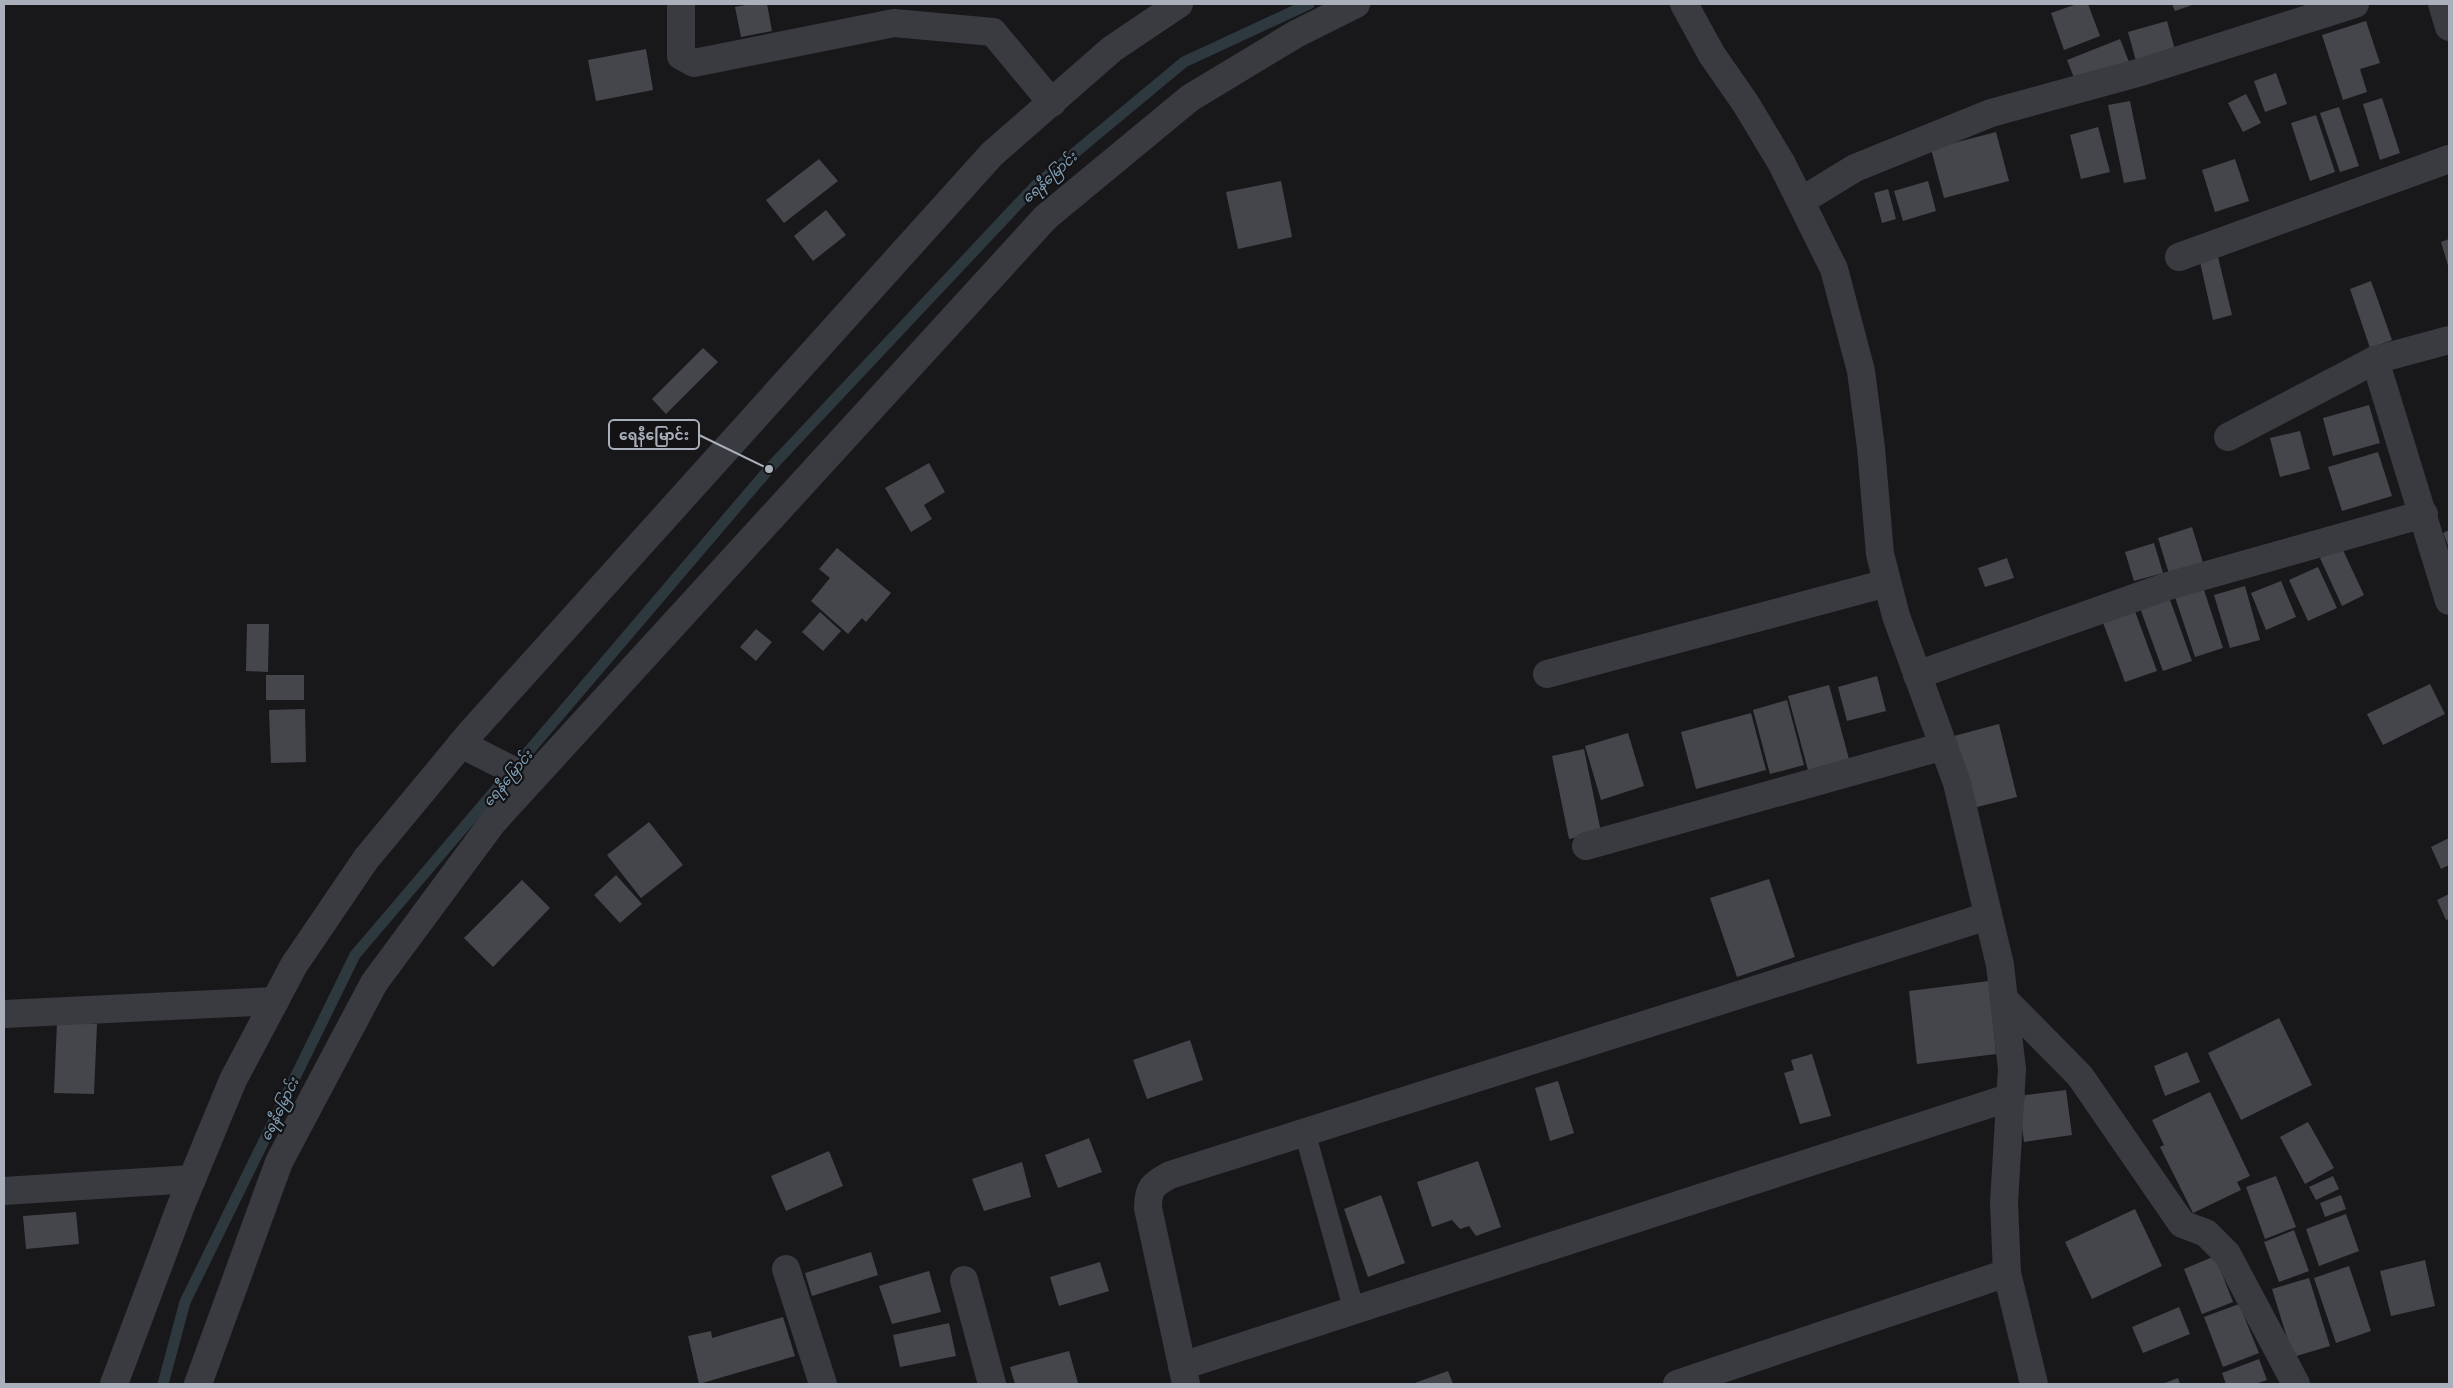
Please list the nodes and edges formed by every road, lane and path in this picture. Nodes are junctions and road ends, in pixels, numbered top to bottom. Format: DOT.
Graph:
graph roads {
  1 [pos="680,4"];
  2 [pos="1179,4"];
  3 [pos="1356,4"];
  4 [pos="1684,4"];
  5 [pos="2355,4"];
  6 [pos="2442,4"];
  7 [pos="2449,27"];
  8 [pos="1052,103"];
  9 [pos="2449,159"];
  10 [pos="1801,201"];
  11 [pos="2179,257"];
  12 [pos="2449,340"];
  13 [pos="2375,360"];
  14 [pos="2228,436"];
  15 [pos="2424,514"];
  16 [pos="1887,583"];
  17 [pos="2449,601"];
  18 [pos="1548,674"];
  19 [pos="1917,675"];
  20 [pos="465,746"];
  21 [pos="1944,746"];
  22 [pos="526,778"];
  23 [pos="1586,846"];
  24 [pos="1988,916"];
  25 [pos="2004,999"];
  26 [pos="275,1001"];
  27 [pos="4,1014"];
  28 [pos="2011,1097"];
  29 [pos="1304,1132"];
  30 [pos="192,1179"];
  31 [pos="4,1191"];
  32 [pos="786,1269"];
  33 [pos="2007,1273"];
  34 [pos="964,1280"];
  35 [pos="1354,1310"];
  36 [pos="1184,1375"];
  37 [pos="114,1384"];
  38 [pos="198,1384"];
  39 [pos="824,1384"];
  40 [pos="992,1384"];
  41 [pos="1677,1384"];
  42 [pos="2034,1384"];
  43 [pos="2296,1384"];
  1 -- 8 [label="street"];
  2 -- 8 [label="street"];
  3 -- 22 [label="street"];
  4 -- 10 [label="street"];
  5 -- 10 [label="street"];
  6 -- 7 [label="street"];
  8 -- 20 [label="street"];
  9 -- 11 [label="street"];
  10 -- 16 [label="street"];
  12 -- 13 [label="street"];
  13 -- 14 [label="street"];
  13 -- 15 [label="street"];
  15 -- 17 [label="street"];
  15 -- 19 [label="street"];
  16 -- 18 [label="street"];
  16 -- 19 [label="street"];
  19 -- 21 [label="street"];
  20 -- 22 [label="street"];
  20 -- 26 [label="street"];
  21 -- 23 [label="street"];
  21 -- 24 [label="street"];
  22 -- 38 [label="street"];
  24 -- 25 [label="street"];
  24 -- 29 [label="street"];
  25 -- 28 [label="street"];
  25 -- 43 [label="street"];
  26 -- 27 [label="street"];
  26 -- 30 [label="street"];
  28 -- 33 [label="street"];
  28 -- 35 [label="street"];
  29 -- 35 [label="lane"];
  29 -- 36 [label="street"];
  30 -- 31 [label="street"];
  30 -- 37 [label="street"];
  32 -- 39 [label="street"];
  33 -- 41 [label="street"];
  33 -- 42 [label="street"];
  34 -- 40 [label="street"];
  35 -- 36 [label="street"];
}
